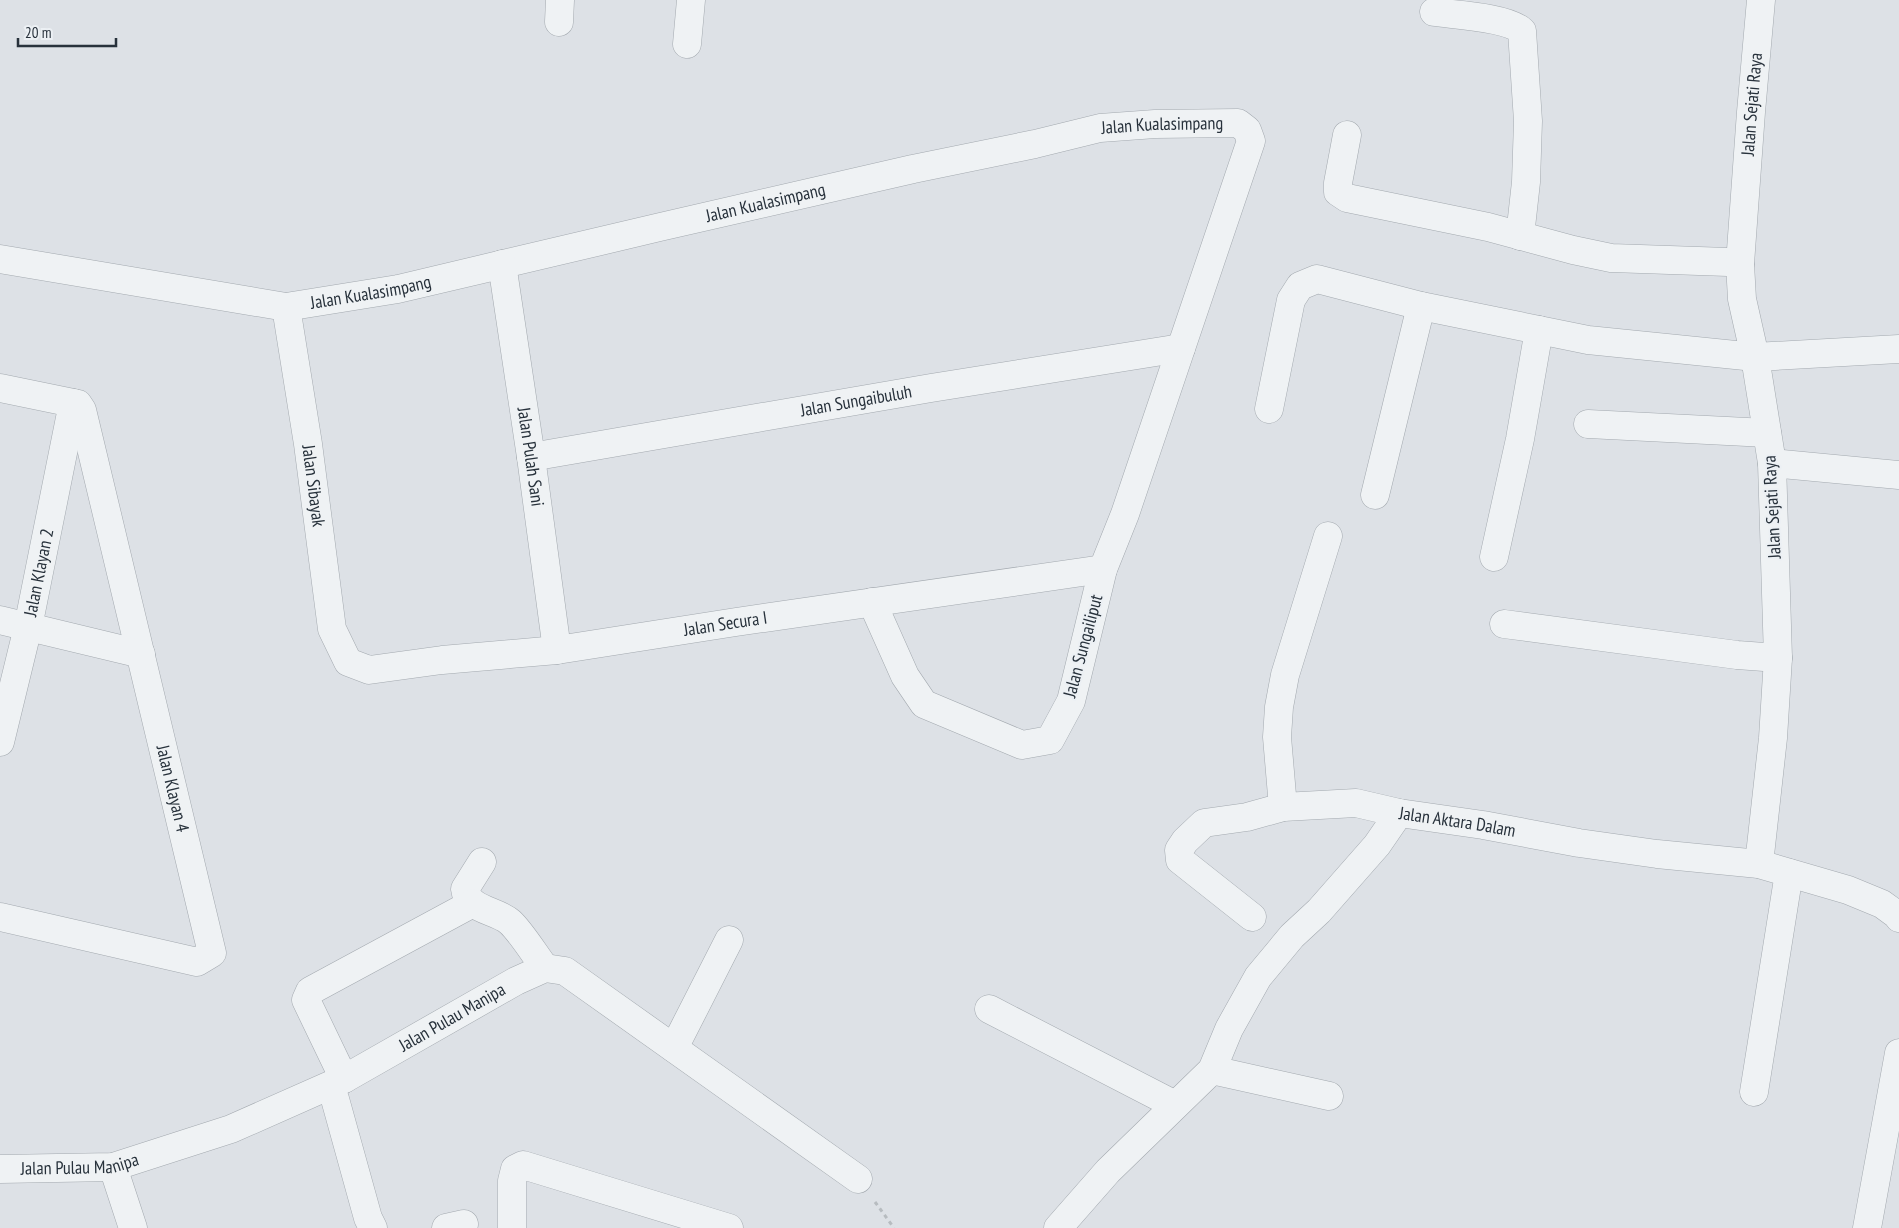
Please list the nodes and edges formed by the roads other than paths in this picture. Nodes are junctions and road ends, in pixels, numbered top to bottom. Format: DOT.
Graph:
graph roads {
  1 [pos="691,0"];
  2 [pos="1761,0"];
  3 [pos="1434,12"];
  4 [pos="687,44"];
  5 [pos="1347,135"];
  6 [pos="1520,236"];
  7 [pos="0,259"];
  8 [pos="502,264"];
  9 [pos="1740,264"];
  10 [pos="1420,306"];
  11 [pos="286,308"];
  12 [pos="1539,330"];
  13 [pos="1181,348"];
  14 [pos="1899,349"];
  15 [pos="1755,357"];
  16 [pos="0,388"];
  17 [pos="78,406"];
  18 [pos="1269,409"];
  19 [pos="1588,424"];
  20 [pos="1767,433"];
  21 [pos="531,457"];
  22 [pos="1772,463"];
  23 [pos="1899,475"];
  24 [pos="1375,494"];
  25 [pos="1328,536"];
  26 [pos="1494,557"];
  27 [pos="1103,569"];
  28 [pos="872,602"];
  29 [pos="0,620"];
  30 [pos="1504,624"];
  31 [pos="28,627"];
  32 [pos="557,650"];
  33 [pos="141,654"];
  34 [pos="1778,658"];
  35 [pos="348,662"];
  36 [pos="0,742"];
  37 [pos="1283,807"];
  38 [pos="1399,812"];
  39 [pos="482,862"];
  40 [pos="1759,864"];
  41 [pos="1789,873"];
  42 [pos="473,903"];
  43 [pos="0,917"];
  44 [pos="1252,917"];
  45 [pos="1899,918"];
  46 [pos="729,940"];
  47 [pos="545,968"];
  48 [pos="988,1009"];
  49 [pos="674,1048"];
  50 [pos="1899,1053"];
  51 [pos="1212,1070"];
  52 [pos="337,1082"];
  53 [pos="1754,1092"];
  54 [pos="1329,1096"];
  55 [pos="1175,1105"];
  56 [pos="113,1167"];
  57 [pos="0,1170"];
  58 [pos="858,1179"];
  59 [pos="133,1228"];
  60 [pos="373,1228"];
  61 [pos="512,1228"];
  62 [pos="729,1228"];
  63 [pos="1058,1228"];
  64 [pos="1867,1228"];
  1 -- 4 [label="street"];
  2 -- 9 [label="street, Jalan Sejati Raya"];
  3 -- 6 [label="street"];
  5 -- 6 [label="street"];
  6 -- 9 [label="street"];
  7 -- 11 [label="street, Jalan Kualasimpang"];
  8 -- 11 [label="street, Jalan Kualasimpang"];
  8 -- 13 [label="street, Jalan Kualasimpang"];
  8 -- 21 [label="street, Jalan Pulah Sani"];
  9 -- 15 [label="street, Jalan Sejati Raya"];
  10 -- 12 [label="street"];
  10 -- 18 [label="street"];
  10 -- 24 [label="street"];
  11 -- 35 [label="street, Jalan Sibayak"];
  12 -- 15 [label="street"];
  12 -- 26 [label="street"];
  13 -- 21 [label="street, Jalan Sungaibuluh"];
  13 -- 27 [label="street"];
  14 -- 15 [label="street"];
  15 -- 20 [label="street, Jalan Sejati Raya"];
  16 -- 17 [label="street"];
  17 -- 31 [label="street, Jalan Klayan 2"];
  17 -- 33 [label="street, Jalan Klayan 4"];
  19 -- 20 [label="street"];
  20 -- 22 [label="street, Jalan Sejati Raya"];
  21 -- 32 [label="street, Jalan Pulah Sani"];
  22 -- 23 [label="street"];
  22 -- 34 [label="street, Jalan Sejati Raya"];
  25 -- 37 [label="street"];
  27 -- 28 [label="street, Jalan Secura I"];
  27 -- 28 [label="street, Jalan Sungailiput"];
  28 -- 32 [label="street, Jalan Secura I"];
  29 -- 31 [label="street"];
  30 -- 34 [label="street"];
  31 -- 33 [label="street"];
  31 -- 36 [label="street, Jalan Klayan 2"];
  32 -- 35 [label="street, Jalan Secura I"];
  33 -- 43 [label="street, Jalan Klayan 4"];
  34 -- 40 [label="street, Jalan Sejati Raya"];
  37 -- 38 [label="street, Jalan Aktara Dalam"];
  37 -- 44 [label="street, Jalan Aktara Dalam"];
  38 -- 40 [label="street, Jalan Aktara Dalam"];
  38 -- 51 [label="street"];
  39 -- 42 [label="street"];
  40 -- 41 [label="street"];
  41 -- 45 [label="street"];
  41 -- 53 [label="street"];
  42 -- 47 [label="street"];
  42 -- 52 [label="street"];
  46 -- 49 [label="street"];
  47 -- 49 [label="street"];
  47 -- 52 [label="street, Jalan Pulau Manipa"];
  48 -- 55 [label="street"];
  49 -- 58 [label="street"];
  50 -- 64 [label="street"];
  51 -- 54 [label="street"];
  51 -- 55 [label="street"];
  52 -- 56 [label="street, Jalan Pulau Manipa"];
  52 -- 60 [label="street"];
  55 -- 63 [label="street"];
  56 -- 57 [label="street, Jalan Pulau Manipa"];
  56 -- 59 [label="street"];
  61 -- 62 [label="street"];
}
